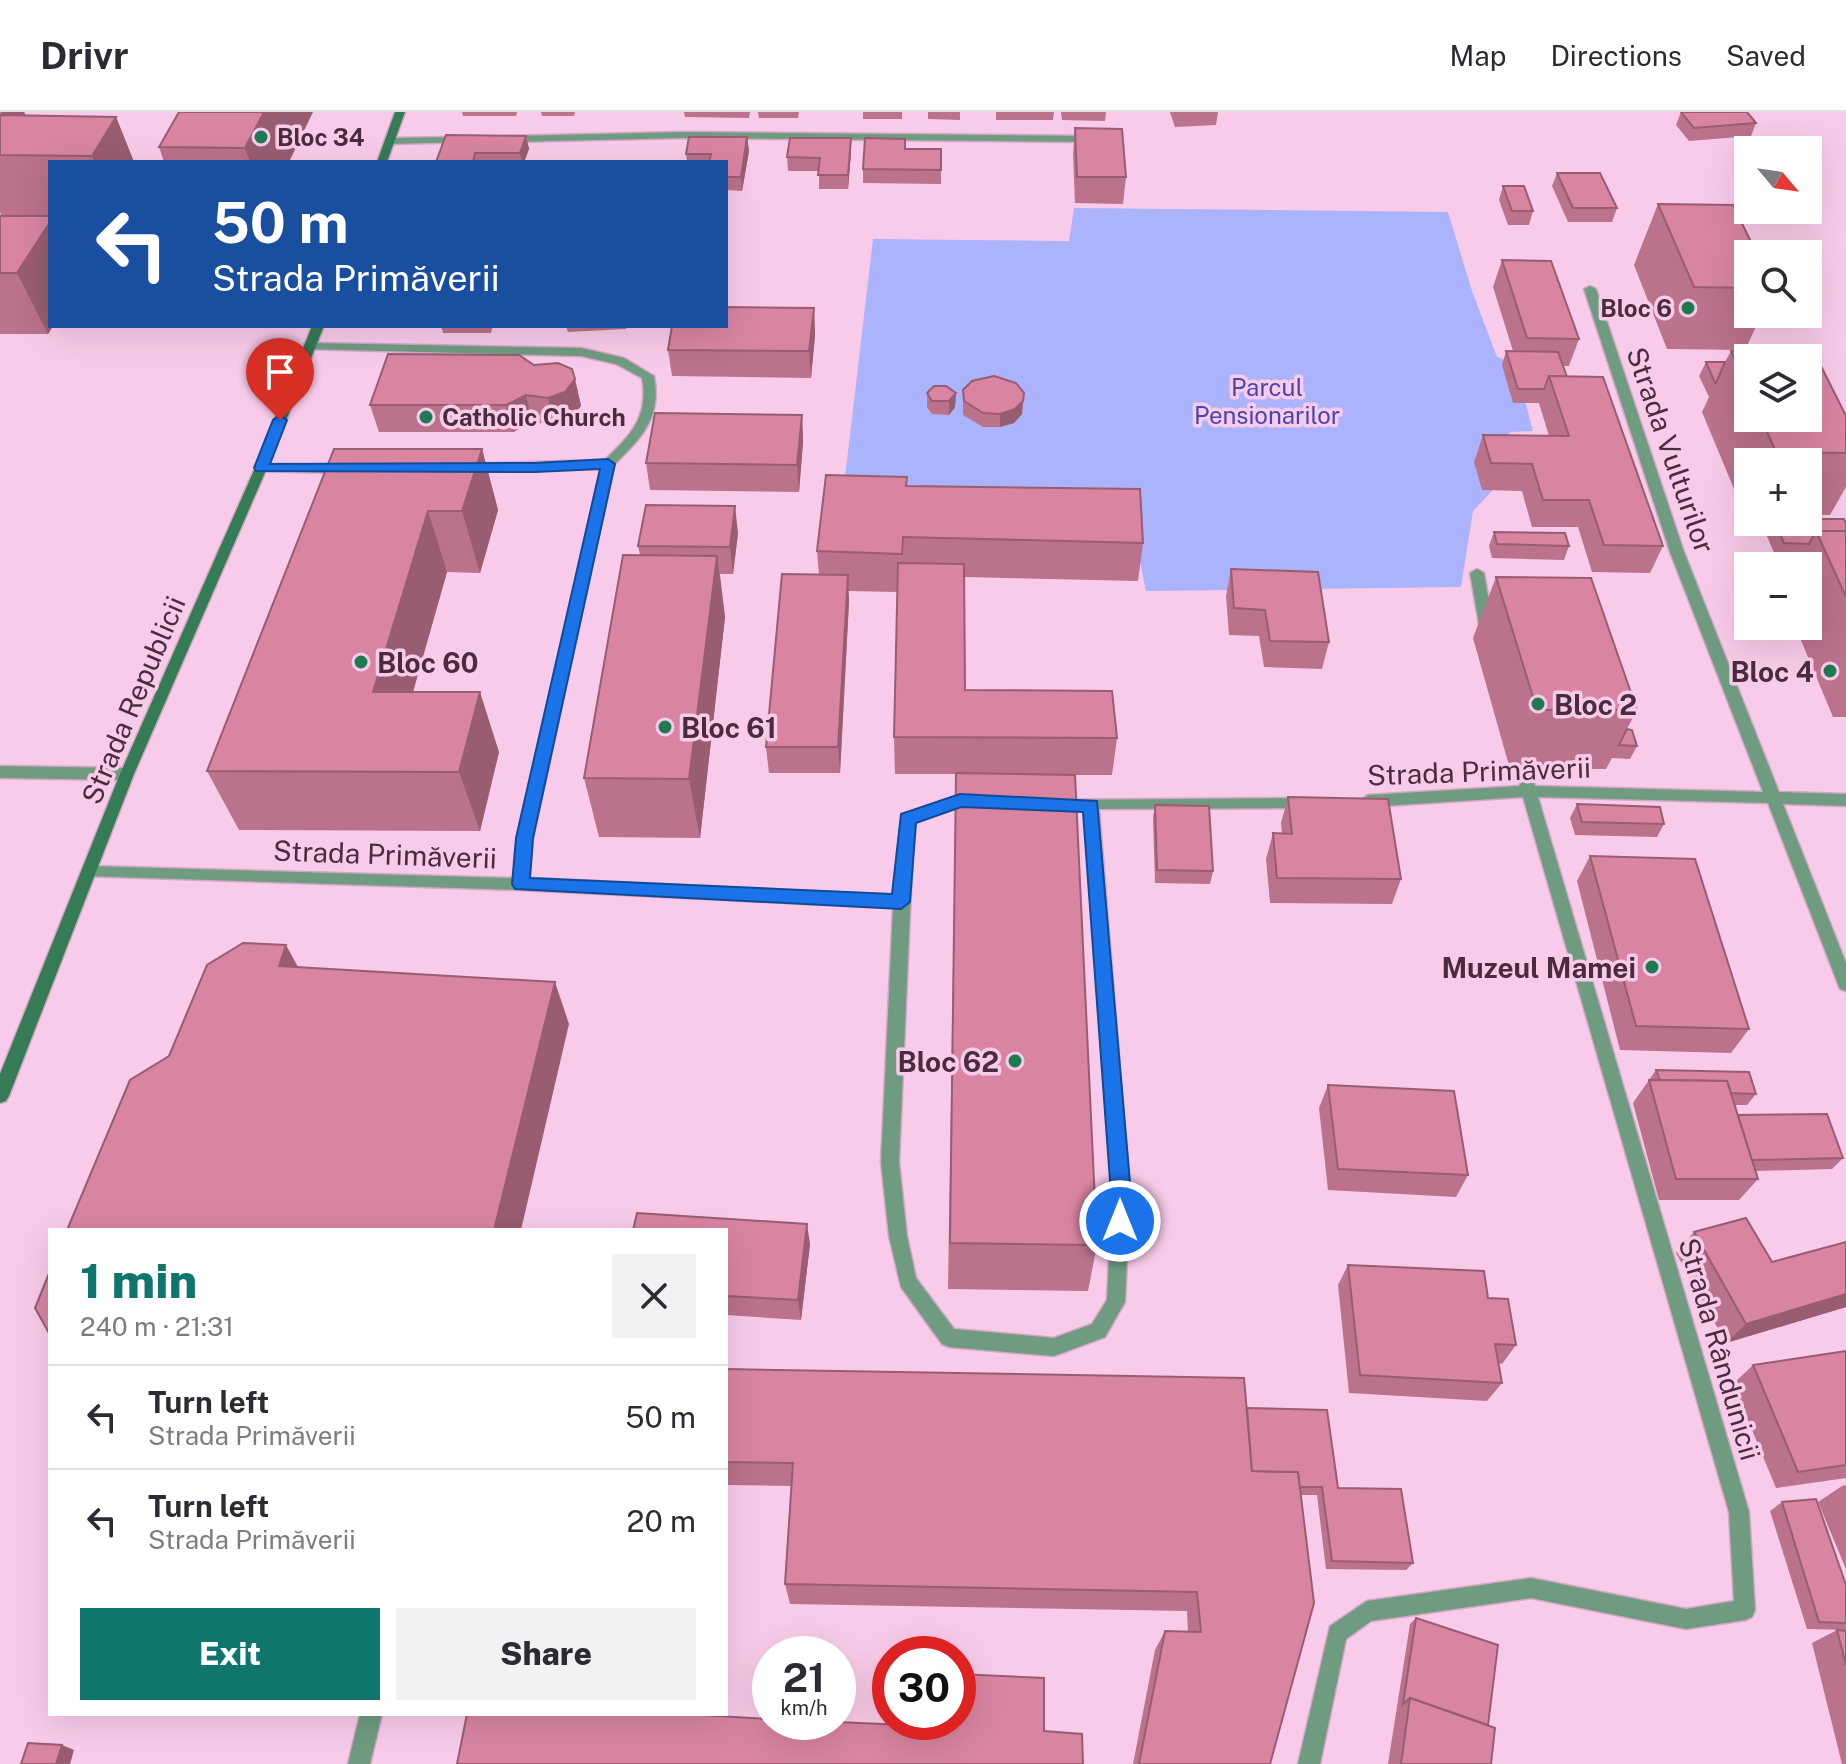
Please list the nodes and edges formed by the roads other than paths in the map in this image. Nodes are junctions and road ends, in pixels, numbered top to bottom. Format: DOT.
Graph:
graph roads {
  1 [pos="400,112"];
  2 [pos="498,139"];
  3 [pos="1100,139"];
  4 [pos="467,140"];
  5 [pos="390,141"];
  6 [pos="383,160"];
  7 [pos="1590,289"];
  8 [pos="317,328"];
  9 [pos="310,347"];
  10 [pos="608,464"];
  11 [pos="261,468"];
  12 [pos="452,468"];
  13 [pos="365,469"];
  14 [pos="1477,573"];
  15 [pos="1490,650"];
  16 [pos="1513,735"];
  17 [pos="0,772"];
  18 [pos="127,774"];
  19 [pos="1530,791"];
  20 [pos="1773,799"];
  21 [pos="1846,800"];
  22 [pos="1359,801"];
  23 [pos="989,802"];
  24 [pos="1328,802"];
  25 [pos="1033,803"];
  26 [pos="1091,806"];
  27 [pos="89,872"];
  28 [pos="521,884"];
  29 [pos="901,902"];
  30 [pos="1846,984"];
  31 [pos="0,1096"];
  32 [pos="371,1716"];
  33 [pos="359,1764"];
  34 [pos="1309,1764"];
  1 -- 5 [label="main road"];
  2 -- 3 [label="street"];
  4 -- 5 [label="street"];
  5 -- 6 [label="main road"];
  7 -- 20 [label="street, Strada Vulturilor"];
  8 -- 9 [label="main road, Strada Republicii"];
  9 -- 10 [label="street"];
  9 -- 11 [label="main road, Strada Republicii"];
  10 -- 12 [label="street"];
  10 -- 28 [label="street"];
  11 -- 13 [label="street"];
  11 -- 18 [label="main road, Strada Republicii"];
  14 -- 15 [label="street"];
  16 -- 19 [label="street, Strada Rândunicii"];
  17 -- 18 [label="street"];
  18 -- 27 [label="main road, Strada Republicii"];
  19 -- 20 [label="street, Strada Primăverii"];
  19 -- 22 [label="street, Strada Primăverii"];
  19 -- 34 [label="street, Strada Rândunicii"];
  20 -- 21 [label="street, Strada Primăverii"];
  20 -- 30 [label="street, Strada Vulturilor"];
  23 -- 29 [label="street"];
  24 -- 26 [label="street, Strada Primăverii"];
  25 -- 26 [label="street, Strada Primăverii"];
  26 -- 29 [label="street"];
  27 -- 28 [label="street, Strada Primăverii"];
  27 -- 31 [label="main road, Strada Republicii"];
  28 -- 29 [label="street, Strada Primăverii"];
  32 -- 33 [label="street"];
}
